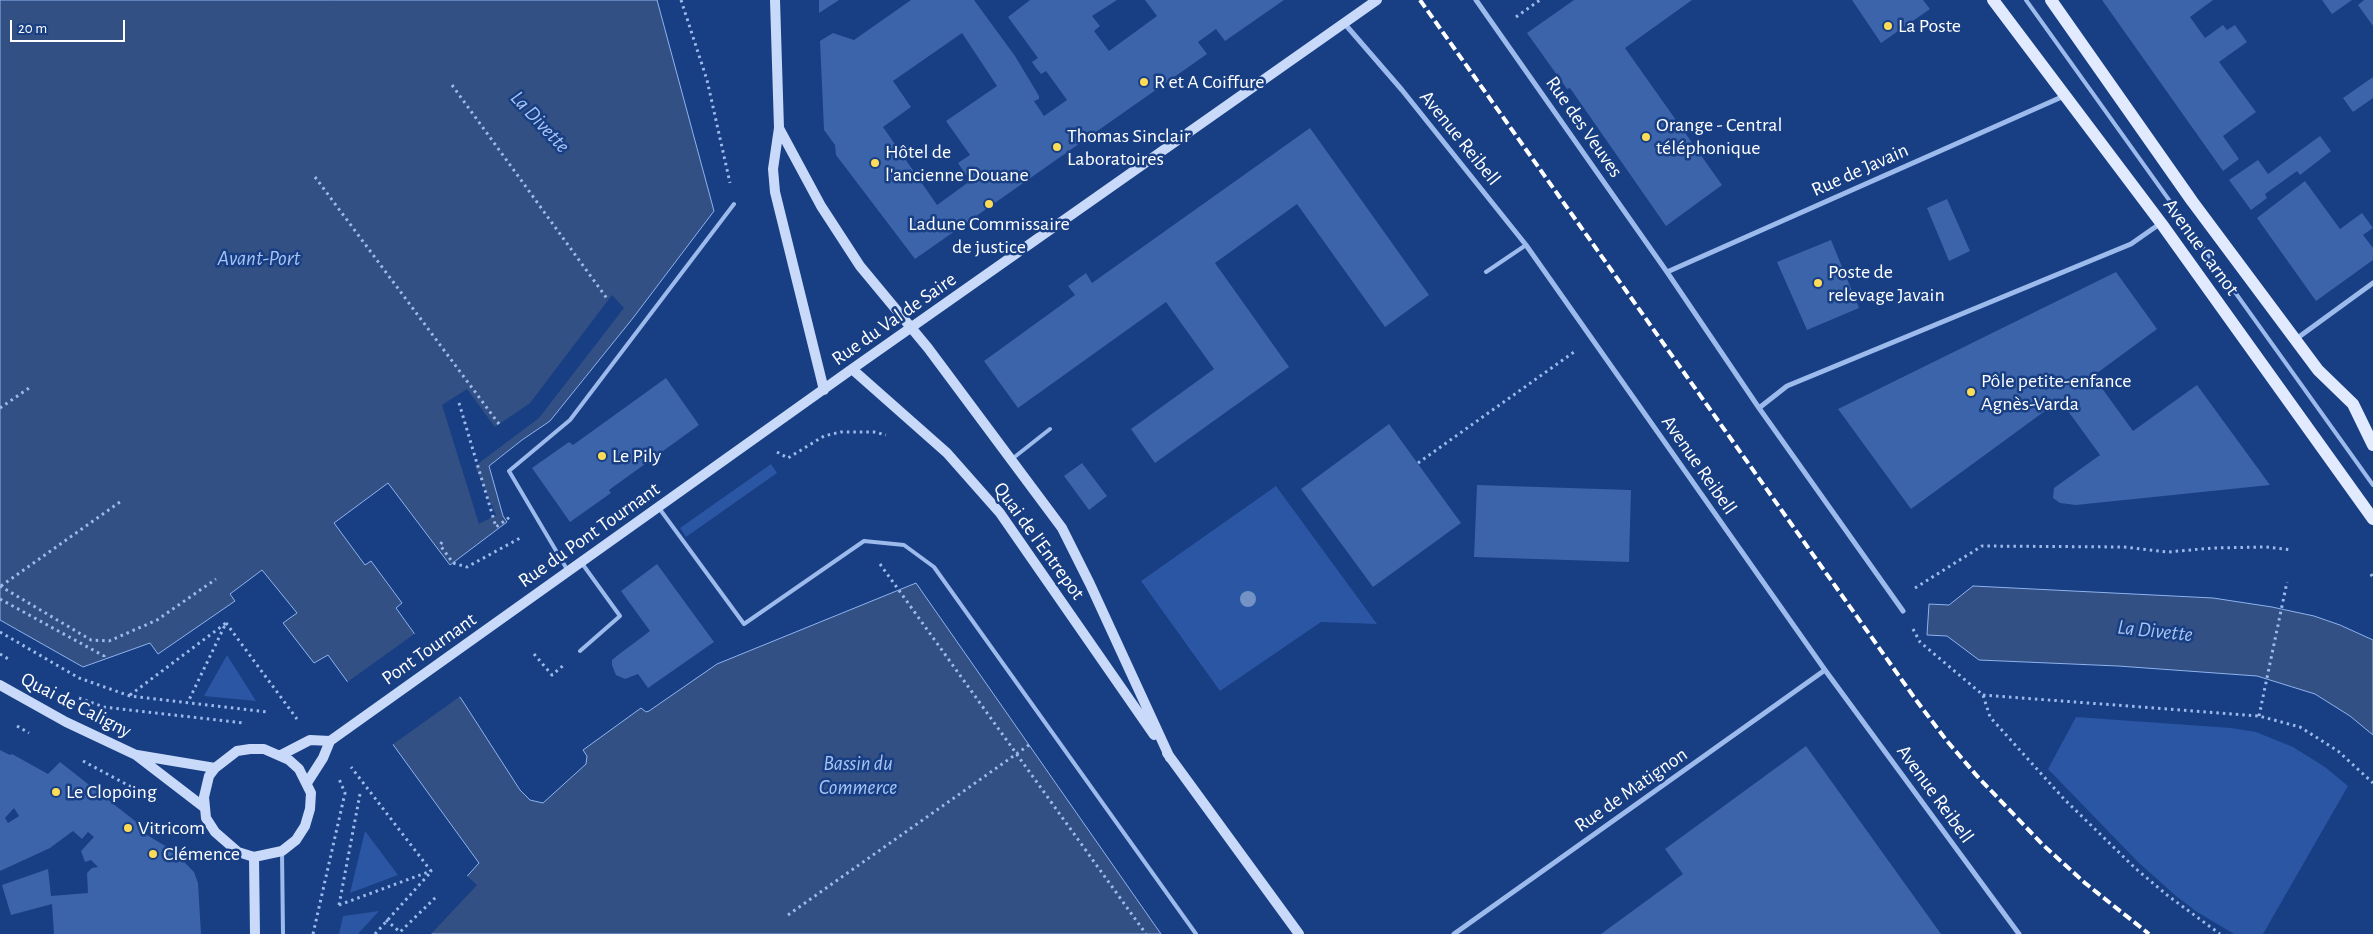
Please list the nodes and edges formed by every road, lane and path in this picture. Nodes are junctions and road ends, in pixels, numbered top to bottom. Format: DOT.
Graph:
graph roads {
  1 [pos="681,0"];
  2 [pos="775,0"];
  3 [pos="1377,0"];
  4 [pos="1476,0"];
  5 [pos="1540,0"];
  6 [pos="1993,0"];
  7 [pos="2026,0"];
  8 [pos="2051,0"];
  9 [pos="1344,24"];
  10 [pos="1497,30"];
  11 [pos="452,84"];
  12 [pos="2065,96"];
  13 [pos="778,128"];
  14 [pos="315,177"];
  15 [pos="734,204"];
  16 [pos="2161,223"];
  17 [pos="1526,245"];
  18 [pos="1486,272"];
  19 [pos="1667,272"];
  20 [pos="2373,283"];
  21 [pos="608,300"];
  22 [pos="911,328"];
  23 [pos="1592,339"];
  24 [pos="2295,339"];
  25 [pos="852,369"];
  26 [pos="32,386"];
  27 [pos="824,390"];
  28 [pos="459,403"];
  29 [pos="0,408"];
  30 [pos="1759,408"];
  31 [pos="499,424"];
  32 [pos="1050,429"];
  33 [pos="890,436"];
  34 [pos="2373,445"];
  35 [pos="788,458"];
  36 [pos="1012,459"];
  37 [pos="1418,463"];
  38 [pos="2373,485"];
  39 [pos="120,502"];
  40 [pos="658,508"];
  41 [pos="2373,519"];
  42 [pos="506,520"];
  43 [pos="522,537"];
  44 [pos="864,541"];
  45 [pos="442,542"];
  46 [pos="2292,550"];
  47 [pos="582,562"];
  48 [pos="568,571"];
  49 [pos="216,579"];
  50 [pos="2286,582"];
  51 [pos="0,586"];
  52 [pos="0,599"];
  53 [pos="1895,600"];
  54 [pos="522,605"];
  55 [pos="1903,611"];
  56 [pos="226,623"];
  57 [pos="0,632"];
  58 [pos="580,651"];
  59 [pos="0,654"];
  60 [pos="534,654"];
  61 [pos="104,660"];
  62 [pos="16,663"];
  63 [pos="1825,670"];
  64 [pos="549,673"];
  65 [pos="0,685"];
  66 [pos="1983,695"];
  67 [pos="74,696"];
  68 [pos="130,696"];
  69 [pos="188,702"];
  70 [pos="268,712"];
  71 [pos="2259,716"];
  72 [pos="300,723"];
  73 [pos="253,724"];
  74 [pos="330,741"];
  75 [pos="1029,745"];
  76 [pos="1016,754"];
  77 [pos="136,755"];
  78 [pos="281,755"];
  79 [pos="1170,758"];
  80 [pos="351,767"];
  81 [pos="215,768"];
  82 [pos="307,783"];
  83 [pos="2373,783"];
  84 [pos="360,794"];
  85 [pos="205,808"];
  86 [pos="282,851"];
  87 [pos="254,857"];
  88 [pos="431,872"];
  89 [pos="436,897"];
  90 [pos="788,915"];
  91 [pos="386,920"];
  92 [pos="255,934"];
  93 [pos="283,934"];
  94 [pos="375,934"];
  95 [pos="1146,934"];
  96 [pos="1196,934"];
  97 [pos="1300,934"];
  98 [pos="1454,934"];
  99 [pos="2019,934"];
  100 [pos="2220,934"];
  1 -- 15 [label="path"];
  2 -- 13 [label="main road"];
  3 -- 9 [label="main road, Rue du Val de Saire"];
  4 -- 10 [label="street, Rue des Veuves"];
  5 -- 10 [label="path"];
  6 -- 12 [label="main road, Avenue Carnot"];
  7 -- 38 [label="lane"];
  8 -- 24 [label="main road, Avenue Carnot"];
  9 -- 17 [label="street, Avenue Reibell"];
  9 -- 22 [label="main road, Rue du Val de Saire"];
  10 -- 19 [label="street, Rue des Veuves"];
  11 -- 21 [label="path"];
  12 -- 16 [label="main road, Avenue Carnot"];
  12 -- 19 [label="street, Rue de Javain"];
  13 -- 22 [label="main road, Quai de l'Entrepot"];
  13 -- 27 [label="main road"];
  14 -- 31 [label="path"];
  15 -- 48 [label="lane"];
  16 -- 30 [label="street"];
  16 -- 41 [label="main road, Avenue Carnot"];
  17 -- 18 [label="lane"];
  17 -- 23 [label="street, Avenue Reibell"];
  19 -- 30 [label="street, Rue des Veuves"];
  20 -- 24 [label="street"];
  22 -- 25 [label="main road, Rue du Val de Saire"];
  22 -- 36 [label="main road, Quai de l'Entrepot"];
  23 -- 37 [label="path"];
  23 -- 63 [label="street, Avenue Reibell"];
  24 -- 34 [label="main road, Avenue Carnot"];
  25 -- 27 [label="main road, Rue du Val de Saire"];
  25 -- 79 [label="main road, Quai de l'Entrepot"];
  26 -- 29 [label="path"];
  27 -- 40 [label="main road, Rue du Pont Tournant"];
  28 -- 42 [label="path"];
  30 -- 53 [label="street, Rue des Veuves"];
  32 -- 36 [label="lane"];
  33 -- 35 [label="path"];
  36 -- 79 [label="main road, Quai de l'Entrepot"];
  39 -- 51 [label="path"];
  40 -- 44 [label="lane"];
  40 -- 47 [label="main road, Rue du Pont Tournant"];
  43 -- 45 [label="path"];
  44 -- 76 [label="path"];
  44 -- 96 [label="lane"];
  46 -- 53 [label="path"];
  47 -- 48 [label="main road, Rue du Pont Tournant"];
  47 -- 58 [label="lane"];
  48 -- 54 [label="main road, Rue du Pont Tournant"];
  49 -- 51 [label="path"];
  50 -- 71 [label="path"];
  52 -- 61 [label="path"];
  53 -- 55 [label="street, Rue des Veuves"];
  54 -- 74 [label="main road, Pont Tournant"];
  55 -- 66 [label="path"];
  56 -- 68 [label="path"];
  56 -- 69 [label="path"];
  56 -- 72 [label="path"];
  57 -- 68 [label="path"];
  59 -- 62 [label="path"];
  60 -- 64 [label="path"];
  63 -- 98 [label="street, Rue de Matignon"];
  63 -- 99 [label="street, Avenue Reibell"];
  65 -- 77 [label="main road, Quai de Caligny"];
  66 -- 71 [label="path"];
  66 -- 100 [label="path"];
  67 -- 73 [label="path"];
  68 -- 69 [label="path"];
  69 -- 70 [label="path"];
  71 -- 83 [label="path"];
  74 -- 78 [label="main road"];
  74 -- 82 [label="main road"];
  75 -- 76 [label="path"];
  76 -- 90 [label="path"];
  76 -- 95 [label="path"];
  77 -- 81 [label="main road"];
  77 -- 85 [label="main road"];
  78 -- 81 [label="main road"];
  78 -- 82 [label="main road"];
  79 -- 97 [label="main road, Quai de l'Entrepot"];
  80 -- 88 [label="path"];
  81 -- 85 [label="main road"];
  82 -- 86 [label="main road"];
  84 -- 88 [label="path"];
  85 -- 87 [label="main road"];
  86 -- 87 [label="main road"];
  86 -- 93 [label="lane"];
  87 -- 92 [label="main road"];
  88 -- 91 [label="path"];
  89 -- 91 [label="path"];
  91 -- 94 [label="path"];
}
